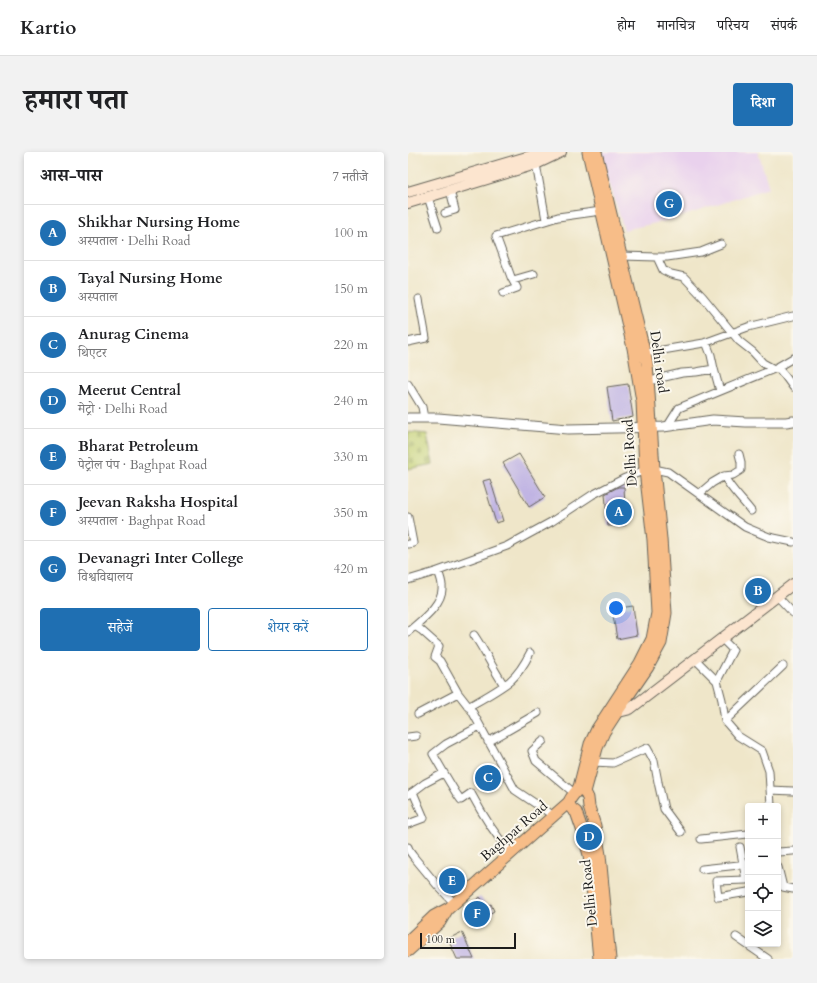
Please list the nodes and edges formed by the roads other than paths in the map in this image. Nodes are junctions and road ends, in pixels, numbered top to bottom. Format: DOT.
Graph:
graph roads {
  1 [pos="544,152"];
  2 [pos="561,152"];
  3 [pos="588,152"];
  4 [pos="596,152"];
  5 [pos="536,164"];
  6 [pos="450,190"];
  7 [pos="408,192"];
  8 [pos="428,197"];
  9 [pos="408,203"];
  10 [pos="602,211"];
  11 [pos="445,213"];
  12 [pos="546,220"];
  13 [pos="438,228"];
  14 [pos="721,244"];
  15 [pos="622,256"];
  16 [pos="657,257"];
  17 [pos="534,274"];
  18 [pos="513,280"];
  19 [pos="503,293"];
  20 [pos="419,299"];
  21 [pos="793,316"];
  22 [pos="732,333"];
  23 [pos="408,342"];
  24 [pos="706,342"];
  25 [pos="645,353"];
  26 [pos="793,358"];
  27 [pos="776,368"];
  28 [pos="714,369"];
  29 [pos="789,376"];
  30 [pos="648,382"];
  31 [pos="408,384"];
  32 [pos="793,387"];
  33 [pos="720,391"];
  34 [pos="408,418"];
  35 [pos="424,418"];
  36 [pos="793,421"];
  37 [pos="667,426"];
  38 [pos="647,428"];
  39 [pos="739,454"];
  40 [pos="650,469"];
  41 [pos="724,476"];
  42 [pos="699,494"];
  43 [pos="751,511"];
  44 [pos="408,517"];
  45 [pos="793,542"];
  46 [pos="408,544"];
  47 [pos="438,571"];
  48 [pos="408,580"];
  49 [pos="793,584"];
  50 [pos="777,596"];
  51 [pos="793,613"];
  52 [pos="415,626"];
  53 [pos="408,632"];
  54 [pos="474,634"];
  55 [pos="721,638"];
  56 [pos="530,653"];
  57 [pos="695,659"];
  58 [pos="783,666"];
  59 [pos="717,681"];
  60 [pos="504,685"];
  61 [pos="458,692"];
  62 [pos="623,696"];
  63 [pos="640,701"];
  64 [pos="468,707"];
  65 [pos="614,710"];
  66 [pos="538,713"];
  67 [pos="418,714"];
  68 [pos="725,721"];
  69 [pos="480,726"];
  70 [pos="416,736"];
  71 [pos="408,737"];
  72 [pos="543,741"];
  73 [pos="488,742"];
  74 [pos="593,762"];
  75 [pos="444,773"];
  76 [pos="770,790"];
  77 [pos="793,791"];
  78 [pos="411,793"];
  79 [pos="574,794"];
  80 [pos="770,803"];
  81 [pos="589,807"];
  82 [pos="576,812"];
  83 [pos="554,816"];
  84 [pos="408,824"];
  85 [pos="540,828"];
  86 [pos="681,832"];
  87 [pos="745,834"];
  88 [pos="701,839"];
  89 [pos="740,846"];
  90 [pos="408,847"];
  91 [pos="793,851"];
  92 [pos="781,852"];
  93 [pos="511,853"];
  94 [pos="745,861"];
  95 [pos="745,864"];
  96 [pos="702,869"];
  97 [pos="745,880"];
  98 [pos="781,887"];
  99 [pos="793,890"];
  100 [pos="745,892"];
  101 [pos="452,905"];
  102 [pos="736,937"];
  103 [pos="415,938"];
  104 [pos="408,951"];
  105 [pos="599,959"];
  106 [pos="610,959"];
  107 [pos="768,959"];
  1 -- 7 [label="main road"];
  2 -- 5 [label="main road"];
  3 -- 10 [label="main road, Delhi Road"];
  4 -- 15 [label="main road, Delhi road"];
  5 -- 6 [label="main road"];
  5 -- 12 [label="street"];
  6 -- 8 [label="main road"];
  6 -- 11 [label="street"];
  8 -- 9 [label="main road"];
  8 -- 13 [label="street"];
  10 -- 12 [label="street"];
  10 -- 38 [label="main road, Delhi Road"];
  12 -- 18 [label="street"];
  14 -- 16 [label="street"];
  15 -- 16 [label="street"];
  15 -- 25 [label="main road, Delhi road"];
  16 -- 22 [label="street"];
  17 -- 18 [label="street"];
  18 -- 19 [label="street"];
  20 -- 23 [label="street"];
  21 -- 22 [label="street"];
  22 -- 24 [label="street"];
  22 -- 27 [label="street"];
  24 -- 25 [label="street"];
  24 -- 28 [label="street"];
  25 -- 30 [label="main road, Delhi road"];
  26 -- 27 [label="street"];
  27 -- 29 [label="street"];
  27 -- 33 [label="street"];
  28 -- 30 [label="street"];
  28 -- 33 [label="street"];
  29 -- 32 [label="street"];
  30 -- 38 [label="main road, Delhi road"];
  31 -- 35 [label="street"];
  33 -- 37 [label="street"];
  34 -- 35 [label="street"];
  35 -- 38 [label="street"];
  36 -- 37 [label="street"];
  37 -- 38 [label="street"];
  38 -- 40 [label="main road, Delhi Road"];
  39 -- 41 [label="street"];
  40 -- 42 [label="street"];
  40 -- 47 [label="street"];
  40 -- 62 [label="main road, Delhi Road"];
  41 -- 42 [label="street"];
  41 -- 43 [label="street"];
  42 -- 45 [label="street"];
  44 -- 46 [label="street"];
  47 -- 48 [label="street"];
  47 -- 52 [label="street"];
  49 -- 50 [label="main road"];
  50 -- 51 [label="street"];
  50 -- 55 [label="main road"];
  52 -- 53 [label="street"];
  52 -- 61 [label="street"];
  54 -- 60 [label="street"];
  55 -- 57 [label="main road"];
  55 -- 59 [label="street"];
  56 -- 60 [label="street"];
  57 -- 59 [label="street"];
  57 -- 63 [label="main road"];
  58 -- 68 [label="street"];
  59 -- 68 [label="street"];
  60 -- 64 [label="street"];
  61 -- 64 [label="street"];
  61 -- 67 [label="street"];
  62 -- 63 [label="main road"];
  62 -- 65 [label="main road, Delhi Road"];
  63 -- 65 [label="main road"];
  64 -- 69 [label="street"];
  65 -- 74 [label="main road, Delhi Road"];
  65 -- 79 [label="main road, Delhi Road"];
  66 -- 73 [label="street"];
  68 -- 76 [label="street"];
  69 -- 73 [label="street"];
  69 -- 75 [label="street"];
  70 -- 71 [label="street"];
  72 -- 79 [label="street"];
  73 -- 83 [label="street"];
  74 -- 81 [label="main road, Delhi Road"];
  74 -- 86 [label="street"];
  75 -- 78 [label="street"];
  75 -- 93 [label="street"];
  76 -- 77 [label="street"];
  76 -- 80 [label="street"];
  78 -- 84 [label="street"];
  79 -- 82 [label="main road, Delhi Road"];
  79 -- 83 [label="main road, Baghpat Road"];
  81 -- 82 [label="main road"];
  81 -- 106 [label="main road, Delhi Road"];
  82 -- 85 [label="main road"];
  82 -- 105 [label="main road, Delhi Road"];
  83 -- 85 [label="main road, Baghpat Road"];
  85 -- 93 [label="main road, Baghpat Road"];
  87 -- 88 [label="street"];
  89 -- 94 [label="street"];
  90 -- 101 [label="street"];
  91 -- 92 [label="street"];
  93 -- 101 [label="main road, Baghpat Road"];
  95 -- 96 [label="street"];
  97 -- 100 [label="street"];
  98 -- 99 [label="street"];
  101 -- 103 [label="main road, Baghpat Road"];
  102 -- 107 [label="street"];
  103 -- 104 [label="main road, Baghpat Road"];
}
